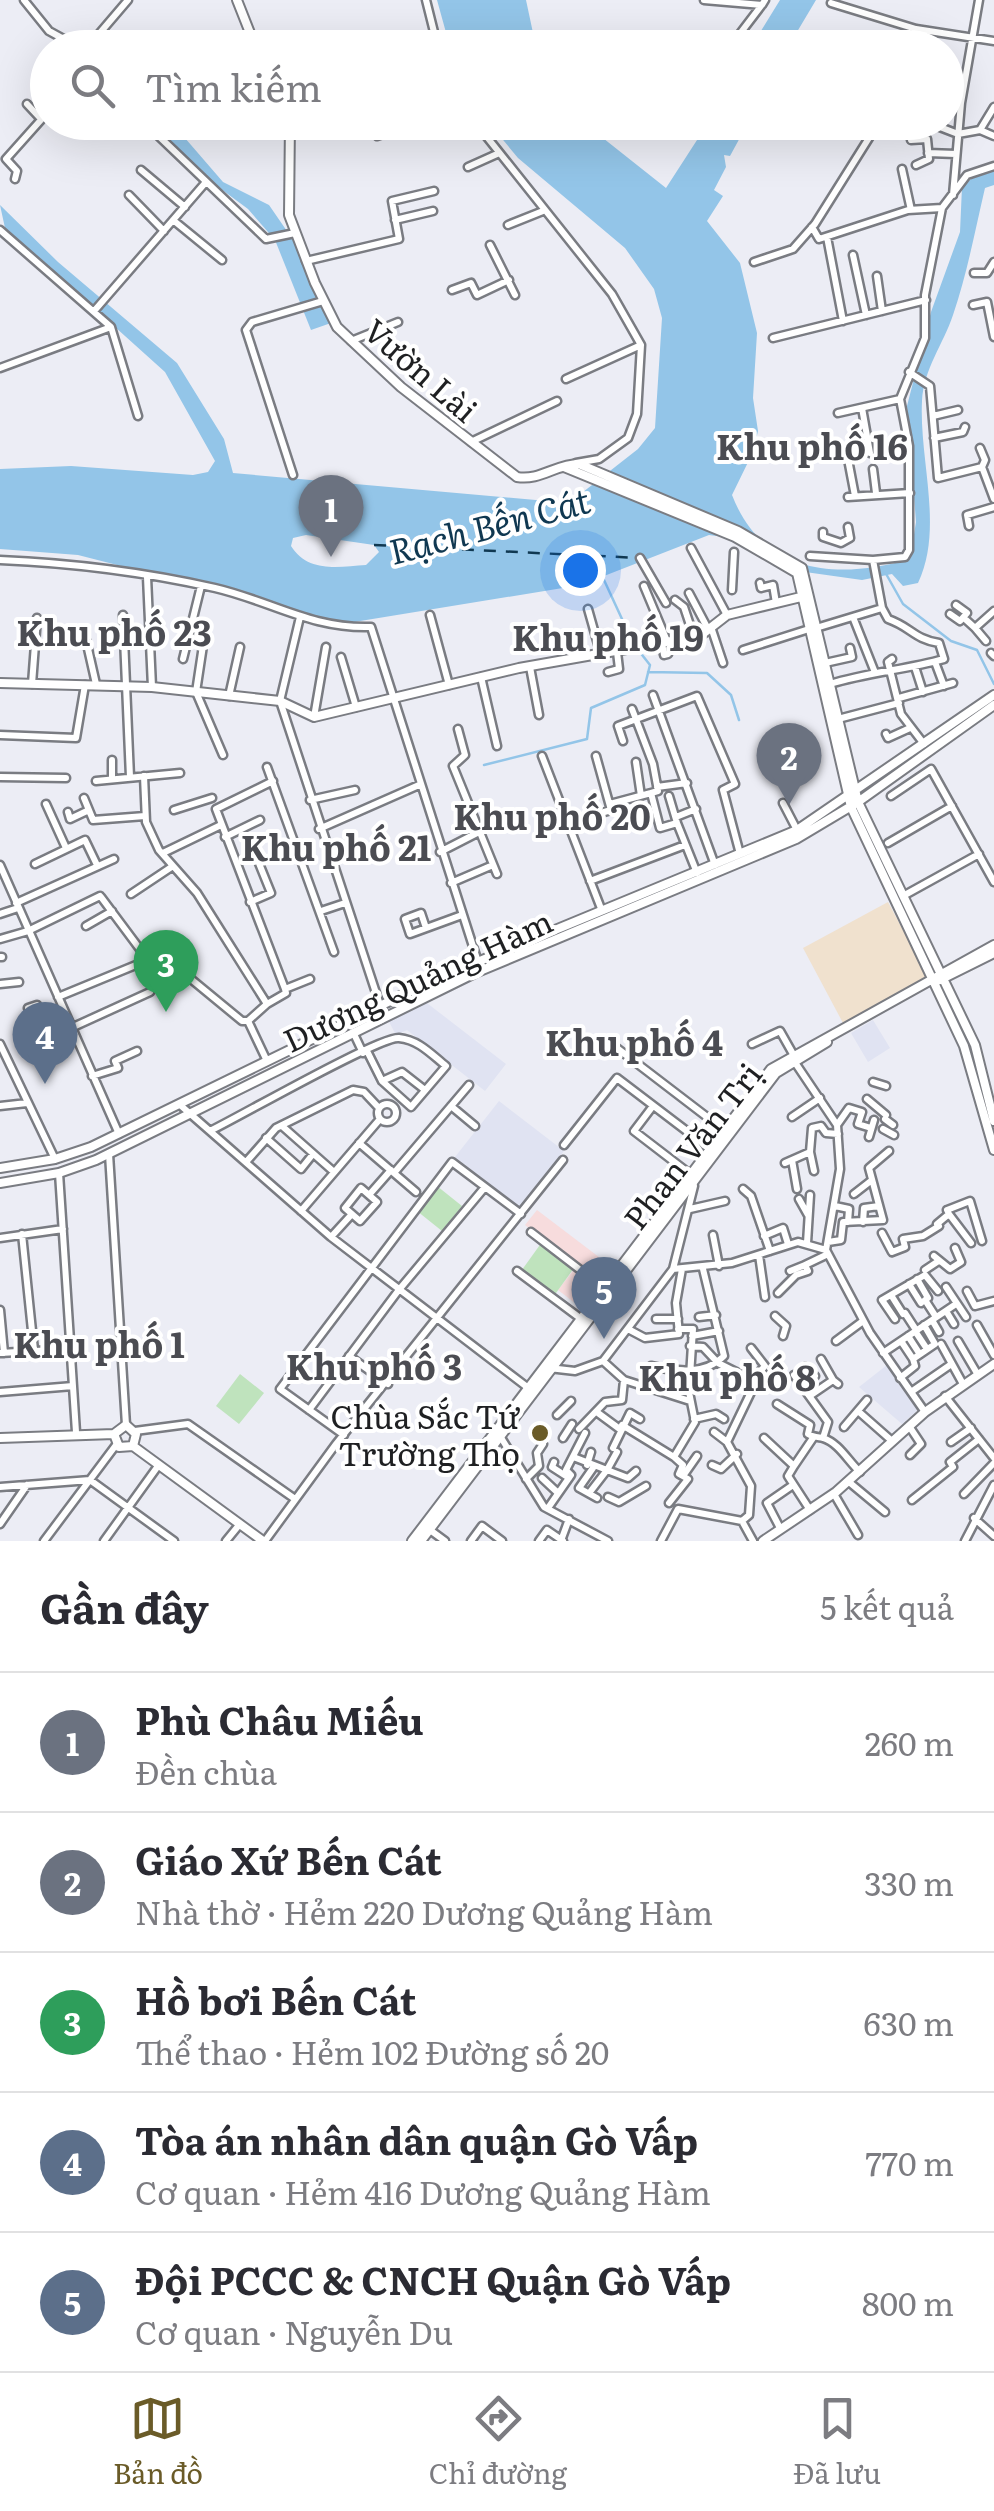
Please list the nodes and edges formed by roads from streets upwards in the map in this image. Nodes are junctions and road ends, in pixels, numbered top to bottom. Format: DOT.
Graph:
graph roads {
  1 [pos="36,0"];
  2 [pos="128,0"];
  3 [pos="237,0"];
  4 [pos="426,0"];
  5 [pos="704,0"];
  6 [pos="977,0"];
  7 [pos="763,2"];
  8 [pos="26,3"];
  9 [pos="831,3"];
  10 [pos="916,29"];
  11 [pos="48,30"];
  12 [pos="100,30"];
  13 [pos="249,30"];
  14 [pos="434,30"];
  15 [pos="743,30"];
  16 [pos="921,30"];
  17 [pos="964,38"];
  18 [pos="973,40"];
  19 [pos="994,41"];
  20 [pos="964,96"];
  21 [pos="27,104"];
  22 [pos="30,107"];
  23 [pos="994,107"];
  24 [pos="980,130"];
  25 [pos="30,132"];
  26 [pos="964,133"];
  27 [pos="994,136"];
  28 [pos="163,140"];
  29 [pos="289,140"];
  30 [pos="488,140"];
  31 [pos="868,140"];
  32 [pos="910,140"];
  33 [pos="957,140"];
  34 [pos="928,152"];
  35 [pos="498,154"];
  36 [pos="956,154"];
  37 [pos="916,165"];
  38 [pos="994,166"];
  39 [pos="468,168"];
  40 [pos="902,169"];
  41 [pos="142,170"];
  42 [pos="14,178"];
  43 [pos="206,182"];
  44 [pos="434,191"];
  45 [pos="129,195"];
  46 [pos="953,196"];
  47 [pos="184,207"];
  48 [pos="942,208"];
  49 [pos="433,210"];
  50 [pos="910,210"];
  51 [pos="543,211"];
  52 [pos="173,220"];
  53 [pos="395,220"];
  54 [pos="508,225"];
  55 [pos="812,227"];
  56 [pos="0,230"];
  57 [pos="164,231"];
  58 [pos="295,233"];
  59 [pos="827,237"];
  60 [pos="490,245"];
  61 [pos="852,255"];
  62 [pos="222,260"];
  63 [pos="306,261"];
  64 [pos="754,262"];
  65 [pos="994,262"];
  66 [pos="974,273"];
  67 [pos="877,276"];
  68 [pos="509,280"];
  69 [pos="452,290"];
  70 [pos="515,295"];
  71 [pos="926,300"];
  72 [pos="322,302"];
  73 [pos="973,306"];
  74 [pos="96,310"];
  75 [pos="882,311"];
  76 [pos="866,315"];
  77 [pos="843,321"];
  78 [pos="398,322"];
  79 [pos="111,327"];
  80 [pos="994,337"];
  81 [pos="773,338"];
  82 [pos="350,342"];
  83 [pos="641,345"];
  84 [pos="0,368"];
  85 [pos="909,372"];
  86 [pos="566,378"];
  87 [pos="900,399"];
  88 [pos="557,401"];
  89 [pos="862,408"];
  90 [pos="958,410"];
  91 [pos="838,413"];
  92 [pos="138,416"];
  93 [pos="932,416"];
  94 [pos="965,427"];
  95 [pos="934,438"];
  96 [pos="470,443"];
  97 [pos="980,448"];
  98 [pos="870,453"];
  99 [pos="847,454"];
  100 [pos="576,466"];
  101 [pos="982,466"];
  102 [pos="873,469"];
  103 [pos="293,476"];
  104 [pos="992,478"];
  105 [pos="876,493"];
  106 [pos="910,493"];
  107 [pos="994,499"];
  108 [pos="994,507"];
  109 [pos="969,526"];
  110 [pos="848,527"];
  111 [pos="822,532"];
  112 [pos="834,543"];
  113 [pos="691,548"];
  114 [pos="734,552"];
  115 [pos="810,556"];
  116 [pos="640,558"];
  117 [pos="834,558"];
  118 [pos="0,560"];
  119 [pos="874,563"];
  120 [pos="148,577"];
  121 [pos="760,583"];
  122 [pos="714,584"];
  123 [pos="201,586"];
  124 [pos="644,586"];
  125 [pos="689,593"];
  126 [pos="806,596"];
  127 [pos="675,600"];
  128 [pos="776,603"];
  129 [pos="666,604"];
  130 [pos="956,605"];
  131 [pos="882,608"];
  132 [pos="588,609"];
  133 [pos="994,611"];
  134 [pos="950,614"];
  135 [pos="123,615"];
  136 [pos="430,615"];
  137 [pos="727,615"];
  138 [pos="300,617"];
  139 [pos="853,617"];
  140 [pos="37,618"];
  141 [pos="964,618"];
  142 [pos="710,628"];
  143 [pos="975,628"];
  144 [pos="813,629"];
  145 [pos="694,636"];
  146 [pos="60,639"];
  147 [pos="204,639"];
  148 [pos="664,641"];
  149 [pos="816,641"];
  150 [pos="986,641"];
  151 [pos="240,647"];
  152 [pos="326,647"];
  153 [pos="850,648"];
  154 [pos="743,650"];
  155 [pos="620,651"];
  156 [pos="601,654"];
  157 [pos="668,654"];
  158 [pos="341,657"];
  159 [pos="892,658"];
  160 [pos="184,659"];
  161 [pos="936,662"];
  162 [pos="825,663"];
  163 [pos="723,664"];
  164 [pos="530,666"];
  165 [pos="916,667"];
  166 [pos="874,670"];
  167 [pos="608,672"];
  168 [pos="892,674"];
  169 [pos="481,677"];
  170 [pos="0,683"];
  171 [pos="953,683"];
  172 [pos="32,684"];
  173 [pos="96,684"];
  174 [pos="128,684"];
  175 [pos="830,684"];
  176 [pos="85,685"];
  177 [pos="449,685"];
  178 [pos="944,686"];
  179 [pos="152,687"];
  180 [pos="196,692"];
  181 [pos="923,692"];
  182 [pos="653,695"];
  183 [pos="994,695"];
  184 [pos="229,696"];
  185 [pos="395,701"];
  186 [pos="899,701"];
  187 [pos="280,702"];
  188 [pos="994,705"];
  189 [pos="356,708"];
  190 [pos="632,708"];
  191 [pos="661,711"];
  192 [pos="540,715"];
  193 [pos="314,716"];
  194 [pos="838,719"];
  195 [pos="636,720"];
  196 [pos="910,728"];
  197 [pos="458,730"];
  198 [pos="886,734"];
  199 [pos="0,736"];
  200 [pos="622,741"];
  201 [pos="924,745"];
  202 [pos="497,746"];
  203 [pos="223,754"];
  204 [pos="542,756"];
  205 [pos="596,756"];
  206 [pos="112,760"];
  207 [pos="636,762"];
  208 [pos="267,767"];
  209 [pos="180,772"];
  210 [pos="0,776"];
  211 [pos="144,776"];
  212 [pos="130,777"];
  213 [pos="66,778"];
  214 [pos="112,780"];
  215 [pos="273,781"];
  216 [pos="96,782"];
  217 [pos="687,783"];
  218 [pos="419,785"];
  219 [pos="355,790"];
  220 [pos="654,790"];
  221 [pos="641,796"];
  222 [pos="669,796"];
  223 [pos="891,796"];
  224 [pos="84,798"];
  225 [pos="212,798"];
  226 [pos="310,800"];
  227 [pos="853,800"];
  228 [pos="783,802"];
  229 [pos="46,804"];
  230 [pos="610,804"];
  231 [pos="952,806"];
  232 [pos="696,809"];
  233 [pos="89,810"];
  234 [pos="174,810"];
  235 [pos="68,812"];
  236 [pos="146,816"];
  237 [pos="594,816"];
  238 [pos="260,820"];
  239 [pos="677,820"];
  240 [pos="222,825"];
  241 [pos="320,829"];
  242 [pos="797,830"];
  243 [pos="479,832"];
  244 [pos="225,837"];
  245 [pos="888,842"];
  246 [pos="252,846"];
  247 [pos="685,846"];
  248 [pos="66,848"];
  249 [pos="440,852"];
  250 [pos="163,854"];
  251 [pos="978,854"];
  252 [pos="741,856"];
  253 [pos="114,859"];
  254 [pos="35,864"];
  255 [pos="493,864"];
  256 [pos="0,865"];
  257 [pos="97,866"];
  258 [pos="173,866"];
  259 [pos="716,866"];
  260 [pos="697,873"];
  261 [pos="497,874"];
  262 [pos="2,875"];
  263 [pos="590,880"];
  264 [pos="451,882"];
  265 [pos="994,882"];
  266 [pos="131,894"];
  267 [pos="902,896"];
  268 [pos="250,902"];
  269 [pos="345,904"];
  270 [pos="17,906"];
  271 [pos="112,911"];
  272 [pos="322,911"];
  273 [pos="602,912"];
  274 [pos="0,914"];
  275 [pos="462,915"];
  276 [pos="86,926"];
  277 [pos="426,928"];
  278 [pos="28,931"];
  279 [pos="0,939"];
  280 [pos="994,945"];
  281 [pos="334,952"];
  282 [pos="162,953"];
  283 [pos="994,953"];
  284 [pos="148,960"];
  285 [pos="480,966"];
  286 [pos="157,977"];
  287 [pos="310,979"];
  288 [pos="192,980"];
  289 [pos="936,980"];
  290 [pos="19,982"];
  291 [pos="0,984"];
  292 [pos="285,989"];
  293 [pos="150,992"];
  294 [pos="58,998"];
  295 [pos="267,1004"];
  296 [pos="380,1005"];
  297 [pos="28,1008"];
  298 [pos="64,1013"];
  299 [pos="41,1018"];
  300 [pos="29,1020"];
  301 [pos="248,1021"];
  302 [pos="71,1028"];
  303 [pos="354,1034"];
  304 [pos="608,1042"];
  305 [pos="752,1044"];
  306 [pos="1,1046"];
  307 [pos="137,1051"];
  308 [pos="365,1052"];
  309 [pos="793,1057"];
  310 [pos="267,1061"];
  311 [pos="92,1076"];
  312 [pos="382,1081"];
  313 [pos="873,1082"];
  314 [pos="469,1084"];
  315 [pos="886,1086"];
  316 [pos="425,1090"];
  317 [pos="400,1098"];
  318 [pos="820,1098"];
  319 [pos="868,1100"];
  320 [pos="27,1103"];
  321 [pos="179,1104"];
  322 [pos="0,1106"];
  323 [pos="393,1106"];
  324 [pos="451,1106"];
  325 [pos="654,1106"];
  326 [pos="379,1108"];
  327 [pos="803,1110"];
  328 [pos="190,1114"];
  329 [pos="792,1117"];
  330 [pos="380,1119"];
  331 [pos="735,1120"];
  332 [pos="994,1122"];
  333 [pos="893,1124"];
  334 [pos="282,1126"];
  335 [pos="474,1126"];
  336 [pos="814,1128"];
  337 [pos="837,1129"];
  338 [pos="724,1130"];
  339 [pos="883,1130"];
  340 [pos="210,1131"];
  341 [pos="119,1134"];
  342 [pos="894,1135"];
  343 [pos="868,1137"];
  344 [pos="266,1138"];
  345 [pos="359,1143"];
  346 [pos="564,1145"];
  347 [pos="710,1148"];
  348 [pos="994,1150"];
  349 [pos="810,1152"];
  350 [pos="889,1152"];
  351 [pos="109,1154"];
  352 [pos="313,1154"];
  353 [pos="55,1160"];
  354 [pos="562,1160"];
  355 [pos="246,1162"];
  356 [pos="0,1168"];
  357 [pos="392,1171"];
  358 [pos="814,1171"];
  359 [pos="334,1172"];
  360 [pos="59,1173"];
  361 [pos="692,1177"];
  362 [pos="872,1180"];
  363 [pos="0,1183"];
  364 [pos="485,1186"];
  365 [pos="743,1189"];
  366 [pos="797,1189"];
  367 [pos="416,1192"];
  368 [pos="854,1194"];
  369 [pos="369,1195"];
  370 [pos="810,1195"];
  371 [pos="800,1199"];
  372 [pos="725,1201"];
  373 [pos="835,1206"];
  374 [pos="879,1206"];
  375 [pos="690,1209"];
  376 [pos="301,1211"];
  377 [pos="352,1214"];
  378 [pos="521,1214"];
  379 [pos="950,1214"];
  380 [pos="808,1215"];
  381 [pos="848,1222"];
  382 [pos="863,1222"];
  383 [pos="63,1228"];
  384 [pos="530,1232"];
  385 [pos="882,1233"];
  386 [pos="22,1234"];
  387 [pos="713,1235"];
  388 [pos="764,1236"];
  389 [pos="0,1238"];
  390 [pos="331,1238"];
  391 [pos="982,1240"];
  392 [pos="806,1243"];
  393 [pos="788,1244"];
  394 [pos="971,1244"];
  395 [pos="955,1248"];
  396 [pos="827,1249"];
  397 [pos="770,1251"];
  398 [pos="758,1254"];
  399 [pos="804,1264"];
  400 [pos="719,1266"];
  401 [pos="369,1268"];
  402 [pos="672,1269"];
  403 [pos="682,1269"];
  404 [pos="703,1269"];
  405 [pos="517,1271"];
  406 [pos="790,1271"];
  407 [pos="926,1272"];
  408 [pos="917,1280"];
  409 [pos="908,1284"];
  410 [pos="606,1290"];
  411 [pos="398,1291"];
  412 [pos="968,1292"];
  413 [pos="778,1293"];
  414 [pos="891,1295"];
  415 [pos="765,1297"];
  416 [pos="925,1300"];
  417 [pos="994,1301"];
  418 [pos="956,1304"];
  419 [pos="0,1310"];
  420 [pos="946,1310"];
  421 [pos="716,1315"];
  422 [pos="775,1316"];
  423 [pos="699,1317"];
  424 [pos="966,1317"];
  425 [pos="656,1319"];
  426 [pos="678,1319"];
  427 [pos="894,1319"];
  428 [pos="438,1320"];
  429 [pos="583,1320"];
  430 [pos="863,1321"];
  431 [pos="931,1321"];
  432 [pos="954,1324"];
  433 [pos="977,1324"];
  434 [pos="628,1329"];
  435 [pos="719,1331"];
  436 [pos="678,1332"];
  437 [pos="939,1332"];
  438 [pos="910,1334"];
  439 [pos="692,1336"];
  440 [pos="783,1336"];
  441 [pos="836,1340"];
  442 [pos="958,1341"];
  443 [pos="938,1344"];
  444 [pos="690,1346"];
  445 [pos="71,1348"];
  446 [pos="751,1348"];
  447 [pos="34,1350"];
  448 [pos="2,1353"];
  449 [pos="882,1353"];
  450 [pos="921,1353"];
  451 [pos="994,1355"];
  452 [pos="350,1356"];
  453 [pos="821,1359"];
  454 [pos="604,1361"];
  455 [pos="718,1362"];
  456 [pos="994,1364"];
  457 [pos="950,1365"];
  458 [pos="651,1366"];
  459 [pos="547,1367"];
  460 [pos="805,1367"];
  461 [pos="693,1370"];
  462 [pos="794,1375"];
  463 [pos="978,1375"];
  464 [pos="815,1376"];
  465 [pos="900,1378"];
  466 [pos="624,1380"];
  467 [pos="752,1380"];
  468 [pos="388,1384"];
  469 [pos="963,1384"];
  470 [pos="73,1386"];
  471 [pos="530,1389"];
  472 [pos="0,1392"];
  473 [pos="910,1392"];
  474 [pos="811,1396"];
  475 [pos="945,1396"];
  476 [pos="622,1400"];
  477 [pos="867,1400"];
  478 [pos="570,1401"];
  479 [pos="690,1401"];
  480 [pos="777,1404"];
  481 [pos="309,1410"];
  482 [pos="858,1411"];
  483 [pos="924,1412"];
  484 [pos="598,1413"];
  485 [pos="630,1413"];
  486 [pos="557,1415"];
  487 [pos="640,1419"];
  488 [pos="694,1419"];
  489 [pos="724,1419"];
  490 [pos="126,1425"];
  491 [pos="844,1426"];
  492 [pos="909,1426"];
  493 [pos="622,1428"];
  494 [pos="971,1428"];
  495 [pos="579,1429"];
  496 [pos="135,1431"];
  497 [pos="76,1432"];
  498 [pos="714,1432"];
  499 [pos="114,1434"];
  500 [pos="344,1435"];
  501 [pos="500,1436"];
  502 [pos="0,1438"];
  503 [pos="562,1438"];
  504 [pos="764,1438"];
  505 [pos="813,1438"];
  506 [pos="824,1438"];
  507 [pos="979,1439"];
  508 [pos="892,1441"];
  509 [pos="727,1442"];
  510 [pos="951,1442"];
  511 [pos="116,1444"];
  512 [pos="543,1444"];
  513 [pos="132,1446"];
  514 [pos="591,1452"];
  515 [pos="737,1454"];
  516 [pos="910,1455"];
  517 [pos="697,1456"];
  518 [pos="576,1458"];
  519 [pos="674,1458"];
  520 [pos="994,1460"];
  521 [pos="554,1462"];
  522 [pos="712,1465"];
  523 [pos="158,1466"];
  524 [pos="590,1466"];
  525 [pos="794,1466"];
  526 [pos="607,1470"];
  527 [pos="636,1471"];
  528 [pos="860,1472"];
  529 [pos="683,1476"];
  530 [pos="777,1476"];
  531 [pos="542,1478"];
  532 [pos="569,1478"];
  533 [pos="526,1479"];
  534 [pos="90,1480"];
  535 [pos="791,1481"];
  536 [pos="849,1482"];
  537 [pos="28,1485"];
  538 [pos="994,1485"];
  539 [pos="646,1486"];
  540 [pos="0,1487"];
  541 [pos="558,1493"];
  542 [pos="834,1494"];
  543 [pos="964,1494"];
  544 [pos="608,1497"];
  545 [pos="295,1499"];
  546 [pos="912,1500"];
  547 [pos="669,1503"];
  548 [pos="128,1508"];
  549 [pos="548,1508"];
  550 [pos="810,1510"];
  551 [pos="885,1512"];
  552 [pos="974,1518"];
  553 [pos="568,1519"];
  554 [pos="742,1521"];
  555 [pos="0,1524"];
  556 [pos="239,1525"];
  557 [pos="427,1527"];
  558 [pos="780,1528"];
  559 [pos="858,1534"];
  560 [pos="994,1536"];
  561 [pos="562,1539"];
  562 [pos="170,1540"];
  563 [pos="44,1541"];
  564 [pos="104,1541"];
  565 [pos="226,1541"];
  566 [pos="264,1541"];
  567 [pos="412,1541"];
  568 [pos="421,1541"];
  569 [pos="445,1541"];
  570 [pos="470,1541"];
  571 [pos="502,1541"];
  572 [pos="539,1541"];
  573 [pos="608,1541"];
  574 [pos="661,1541"];
  575 [pos="754,1541"];
  576 [pos="763,1541"];
  577 [pos="965,1541"];
  1 -- 8 [label="street"];
  2 -- 12 [label="street"];
  3 -- 13 [label="street"];
  4 -- 14 [label="street"];
  5 -- 7 [label="street"];
  6 -- 18 [label="street"];
  7 -- 15 [label="street"];
  8 -- 11 [label="street"];
  9 -- 10 [label="street"];
  10 -- 16 [label="street"];
  17 -- 18 [label="street"];
  18 -- 19 [label="street"];
  18 -- 20 [label="street"];
  21 -- 22 [label="street"];
  23 -- 24 [label="street"];
  24 -- 26 [label="street"];
  24 -- 27 [label="street"];
  25 -- 42 [label="street"];
  28 -- 43 [label="street"];
  29 -- 58 [label="street, Vườn Lài"];
  30 -- 35 [label="street"];
  31 -- 55 [label="street"];
  32 -- 34 [label="street"];
  33 -- 36 [label="street"];
  34 -- 36 [label="street"];
  34 -- 37 [label="street"];
  35 -- 39 [label="street"];
  35 -- 51 [label="street"];
  36 -- 46 [label="street"];
  38 -- 46 [label="street"];
  40 -- 50 [label="street"];
  41 -- 47 [label="street"];
  43 -- 47 [label="street"];
  43 -- 58 [label="street"];
  44 -- 53 [label="street"];
  45 -- 57 [label="street"];
  46 -- 48 [label="street"];
  47 -- 52 [label="street"];
  48 -- 50 [label="street"];
  48 -- 71 [label="street"];
  49 -- 53 [label="street"];
  50 -- 59 [label="street"];
  51 -- 54 [label="street"];
  51 -- 83 [label="street"];
  52 -- 57 [label="street"];
  52 -- 62 [label="street"];
  53 -- 63 [label="street"];
  55 -- 59 [label="street"];
  55 -- 64 [label="street"];
  56 -- 74 [label="street"];
  57 -- 74 [label="street"];
  58 -- 63 [label="street, Vườn Lài"];
  59 -- 77 [label="street"];
  60 -- 68 [label="street"];
  61 -- 76 [label="street"];
  63 -- 72 [label="street, Vườn Lài"];
  65 -- 66 [label="street"];
  67 -- 75 [label="street"];
  68 -- 69 [label="street"];
  68 -- 70 [label="street"];
  71 -- 75 [label="street"];
  71 -- 85 [label="street"];
  72 -- 82 [label="street, Vườn Lài"];
  72 -- 103 [label="street"];
  73 -- 80 [label="street"];
  74 -- 79 [label="street"];
  75 -- 76 [label="street"];
  76 -- 77 [label="street"];
  77 -- 81 [label="street"];
  78 -- 82 [label="street"];
  79 -- 84 [label="street"];
  79 -- 92 [label="street"];
  82 -- 96 [label="street, Vườn Lài"];
  83 -- 86 [label="street"];
  83 -- 100 [label="street"];
  85 -- 87 [label="street"];
  85 -- 93 [label="street"];
  87 -- 89 [label="street"];
  87 -- 106 [label="street"];
  88 -- 96 [label="street"];
  89 -- 91 [label="street"];
  89 -- 98 [label="street"];
  90 -- 93 [label="street"];
  93 -- 95 [label="street"];
  94 -- 95 [label="street"];
  95 -- 101 [label="street"];
  96 -- 100 [label="street, Vườn Lài"];
  97 -- 101 [label="street"];
  99 -- 105 [label="street"];
  100 -- 126 [label="street, Vườn Lài"];
  101 -- 104 [label="street"];
  102 -- 105 [label="street"];
  104 -- 107 [label="street"];
  105 -- 106 [label="street"];
  106 -- 119 [label="street"];
  108 -- 109 [label="street"];
  110 -- 112 [label="street"];
  111 -- 112 [label="street"];
  112 -- 117 [label="street"];
  113 -- 122 [label="street"];
  114 -- 122 [label="street"];
  115 -- 117 [label="street"];
  116 -- 129 [label="street"];
  117 -- 119 [label="street"];
  118 -- 120 [label="street"];
  119 -- 131 [label="street"];
  120 -- 123 [label="street"];
  120 -- 179 [label="street"];
  121 -- 128 [label="street"];
  122 -- 137 [label="street"];
  123 -- 138 [label="street"];
  123 -- 160 [label="street"];
  124 -- 148 [label="street"];
  125 -- 142 [label="street"];
  126 -- 128 [label="street"];
  126 -- 144 [label="street"];
  127 -- 145 [label="street"];
  128 -- 137 [label="street"];
  130 -- 141 [label="street"];
  131 -- 139 [label="street"];
  131 -- 161 [label="street"];
  132 -- 156 [label="street"];
  133 -- 143 [label="street"];
  134 -- 141 [label="street"];
  135 -- 174 [label="street"];
  136 -- 177 [label="street"];
  137 -- 142 [label="street"];
  138 -- 185 [label="street"];
  138 -- 187 [label="street"];
  139 -- 144 [label="street"];
  139 -- 166 [label="street"];
  140 -- 172 [label="street"];
  141 -- 143 [label="street"];
  142 -- 145 [label="street"];
  142 -- 163 [label="street"];
  143 -- 150 [label="street"];
  144 -- 149 [label="street"];
  144 -- 154 [label="street"];
  145 -- 148 [label="street"];
  146 -- 173 [label="street"];
  147 -- 180 [label="street"];
  148 -- 155 [label="street"];
  148 -- 157 [label="street"];
  149 -- 162 [label="street"];
  149 -- 227 [label="street"];
  151 -- 184 [label="street"];
  152 -- 193 [label="street"];
  153 -- 162 [label="street"];
  155 -- 156 [label="street"];
  155 -- 167 [label="street"];
  156 -- 164 [label="street"];
  158 -- 189 [label="street"];
  159 -- 168 [label="street"];
  161 -- 165 [label="street"];
  161 -- 178 [label="street"];
  162 -- 175 [label="street"];
  164 -- 169 [label="street"];
  164 -- 192 [label="street"];
  165 -- 168 [label="street"];
  165 -- 181 [label="street"];
  166 -- 168 [label="street"];
  166 -- 175 [label="street"];
  168 -- 186 [label="street"];
  169 -- 177 [label="street"];
  169 -- 202 [label="street"];
  170 -- 172 [label="street"];
  171 -- 178 [label="street"];
  172 -- 176 [label="street"];
  173 -- 174 [label="street"];
  173 -- 176 [label="street"];
  174 -- 179 [label="street"];
  174 -- 212 [label="street"];
  175 -- 194 [label="street"];
  176 -- 199 [label="street"];
  177 -- 185 [label="street"];
  178 -- 181 [label="street"];
  179 -- 180 [label="street"];
  180 -- 184 [label="street"];
  180 -- 203 [label="street"];
  181 -- 186 [label="street"];
  182 -- 191 [label="street"];
  183 -- 201 [label="street, Dương Quảng Hàm"];
  184 -- 187 [label="street"];
  185 -- 189 [label="street"];
  185 -- 218 [label="street"];
  186 -- 194 [label="street"];
  186 -- 196 [label="street"];
  187 -- 193 [label="street"];
  187 -- 226 [label="street"];
  188 -- 227 [label="street, Dương Quảng Hàm"];
  189 -- 193 [label="street"];
  190 -- 195 [label="street"];
  191 -- 195 [label="street"];
  191 -- 217 [label="street"];
  191 -- 252 [label="street"];
  194 -- 227 [label="street"];
  195 -- 200 [label="street"];
  195 -- 220 [label="street"];
  196 -- 198 [label="street"];
  196 -- 201 [label="street"];
  197 -- 243 [label="street"];
  201 -- 227 [label="street, Dương Quảng Hàm"];
  204 -- 263 [label="street"];
  205 -- 230 [label="street"];
  206 -- 214 [label="street"];
  207 -- 221 [label="street"];
  208 -- 215 [label="street"];
  209 -- 211 [label="street"];
  210 -- 213 [label="street"];
  211 -- 212 [label="street"];
  211 -- 236 [label="street"];
  212 -- 214 [label="street"];
  214 -- 216 [label="street"];
  215 -- 240 [label="street"];
  215 -- 272 [label="street"];
  217 -- 220 [label="street"];
  217 -- 232 [label="street"];
  218 -- 241 [label="street"];
  218 -- 249 [label="street"];
  219 -- 226 [label="street"];
  220 -- 221 [label="street"];
  220 -- 239 [label="street"];
  221 -- 230 [label="street"];
  222 -- 239 [label="street"];
  223 -- 231 [label="street"];
  224 -- 233 [label="street"];
  225 -- 234 [label="street"];
  226 -- 241 [label="street"];
  227 -- 242 [label="street, Dương Quảng Hàm"];
  227 -- 267 [label="street"];
  227 -- 285 [label="street, Dương Quảng Hàm"];
  227 -- 289 [label="street"];
  228 -- 242 [label="street"];
  229 -- 248 [label="street"];
  230 -- 237 [label="street"];
  231 -- 245 [label="street"];
  231 -- 251 [label="street"];
  232 -- 239 [label="street"];
  232 -- 259 [label="street"];
  233 -- 235 [label="street"];
  233 -- 236 [label="street"];
  236 -- 250 [label="street"];
  238 -- 244 [label="street"];
  239 -- 247 [label="street"];
  240 -- 244 [label="street"];
  240 -- 250 [label="street"];
  241 -- 269 [label="street"];
  242 -- 252 [label="street, Dương Quảng Hàm"];
  243 -- 249 [label="street"];
  243 -- 255 [label="street"];
  244 -- 268 [label="street"];
  246 -- 268 [label="street"];
  247 -- 260 [label="street"];
  247 -- 263 [label="street"];
  248 -- 254 [label="street"];
  248 -- 257 [label="street"];
  249 -- 264 [label="street"];
  250 -- 258 [label="street"];
  251 -- 265 [label="street"];
  251 -- 267 [label="street"];
  252 -- 259 [label="street, Dương Quảng Hàm"];
  253 -- 257 [label="street"];
  255 -- 261 [label="street"];
  255 -- 264 [label="street"];
  256 -- 262 [label="street"];
  257 -- 270 [label="street"];
  258 -- 266 [label="street"];
  258 -- 295 [label="street"];
  259 -- 260 [label="street, Dương Quảng Hàm"];
  260 -- 273 [label="street, Dương Quảng Hàm"];
  262 -- 270 [label="street"];
  263 -- 273 [label="street"];
  264 -- 275 [label="street"];
  267 -- 289 [label="street"];
  268 -- 292 [label="street"];
  269 -- 272 [label="street"];
  269 -- 296 [label="street"];
  270 -- 274 [label="street"];
  270 -- 278 [label="street"];
  271 -- 276 [label="street"];
  271 -- 278 [label="street"];
  271 -- 284 [label="street"];
  272 -- 281 [label="street"];
  273 -- 285 [label="street, Dương Quảng Hàm"];
  275 -- 277 [label="street"];
  275 -- 285 [label="street"];
  278 -- 279 [label="street"];
  278 -- 294 [label="street"];
  280 -- 289 [label="street, Phan Văn Trị"];
  282 -- 284 [label="street"];
  283 -- 289 [label="street"];
  284 -- 286 [label="street"];
  284 -- 294 [label="street"];
  285 -- 296 [label="street, Dương Quảng Hàm"];
  285 -- 303 [label="street, Dương Quảng Hàm"];
  287 -- 292 [label="street"];
  288 -- 301 [label="street"];
  289 -- 309 [label="street, Phan Văn Trị"];
  289 -- 332 [label="street"];
  289 -- 348 [label="street"];
  290 -- 291 [label="street"];
  292 -- 295 [label="street"];
  293 -- 302 [label="street"];
  294 -- 298 [label="street"];
  295 -- 301 [label="street"];
  296 -- 310 [label="street, Dương Quảng Hàm"];
  297 -- 299 [label="street"];
  298 -- 299 [label="street"];
  298 -- 302 [label="street"];
  299 -- 300 [label="street"];
  301 -- 310 [label="street"];
  302 -- 311 [label="street"];
  303 -- 308 [label="street"];
  303 -- 328 [label="street, Dương Quảng Hàm"];
  304 -- 338 [label="street"];
  305 -- 309 [label="street"];
  306 -- 320 [label="street"];
  307 -- 311 [label="street"];
  308 -- 312 [label="street"];
  308 -- 316 [label="street"];
  308 -- 340 [label="street"];
  309 -- 318 [label="street"];
  309 -- 331 [label="street, Phan Văn Trị"];
  310 -- 321 [label="street, Dương Quảng Hàm"];
  311 -- 341 [label="street"];
  312 -- 316 [label="street"];
  312 -- 317 [label="street"];
  313 -- 315 [label="street"];
  314 -- 324 [label="street"];
  316 -- 317 [label="street"];
  317 -- 323 [label="street"];
  318 -- 327 [label="street"];
  318 -- 337 [label="street"];
  319 -- 333 [label="street"];
  320 -- 322 [label="street"];
  320 -- 353 [label="street"];
  321 -- 328 [label="street"];
  321 -- 341 [label="street, Dương Quảng Hàm"];
  323 -- 326 [label="street"];
  323 -- 330 [label="street"];
  324 -- 335 [label="street"];
  324 -- 357 [label="street"];
  325 -- 346 [label="street"];
  325 -- 347 [label="street"];
  325 -- 361 [label="street"];
  326 -- 330 [label="street"];
  326 -- 334 [label="street"];
  327 -- 329 [label="street"];
  327 -- 336 [label="street"];
  328 -- 340 [label="street"];
  328 -- 351 [label="street, Dương Quảng Hàm"];
  330 -- 345 [label="street"];
  331 -- 338 [label="street, Phan Văn Trị"];
  331 -- 361 [label="street, Phan Văn Trị"];
  334 -- 344 [label="street"];
  334 -- 352 [label="street"];
  336 -- 337 [label="street"];
  336 -- 349 [label="street"];
  337 -- 343 [label="street"];
  337 -- 373 [label="street"];
  338 -- 347 [label="street, Phan Văn Trị"];
  339 -- 342 [label="street"];
  340 -- 355 [label="street"];
  341 -- 353 [label="street, Dương Quảng Hàm"];
  344 -- 352 [label="street"];
  344 -- 355 [label="street"];
  345 -- 357 [label="street"];
  345 -- 359 [label="street"];
  347 -- 361 [label="street, Phan Văn Trị"];
  349 -- 358 [label="street"];
  349 -- 366 [label="street"];
  350 -- 362 [label="street"];
  351 -- 360 [label="street, Dương Quảng Hàm"];
  351 -- 490 [label="street"];
  352 -- 359 [label="street"];
  353 -- 356 [label="street, Dương Quảng Hàm"];
  353 -- 360 [label="street"];
  354 -- 378 [label="street"];
  355 -- 376 [label="street"];
  357 -- 367 [label="street"];
  357 -- 369 [label="street"];
  359 -- 376 [label="street"];
  360 -- 363 [label="street, Dương Quảng Hàm"];
  360 -- 383 [label="street"];
  361 -- 375 [label="street"];
  361 -- 410 [label="street, Phan Văn Trị"];
  362 -- 368 [label="street"];
  362 -- 374 [label="street"];
  364 -- 378 [label="street"];
  364 -- 401 [label="street"];
  364 -- 411 [label="street"];
  365 -- 388 [label="street"];
  369 -- 377 [label="street"];
  369 -- 377 [label="street"];
  370 -- 380 [label="street"];
  371 -- 380 [label="street"];
  372 -- 375 [label="street"];
  373 -- 381 [label="street"];
  373 -- 396 [label="street"];
  374 -- 382 [label="street"];
  374 -- 382 [label="street"];
  375 -- 402 [label="street"];
  376 -- 390 [label="street"];
  377 -- 390 [label="street"];
  378 -- 428 [label="street"];
  379 -- 385 [label="street"];
  379 -- 391 [label="street"];
  379 -- 394 [label="street"];
  380 -- 392 [label="street"];
  381 -- 382 [label="street"];
  381 -- 396 [label="street"];
  383 -- 386 [label="street"];
  383 -- 445 [label="street"];
  384 -- 410 [label="street"];
  386 -- 389 [label="street"];
  386 -- 447 [label="street"];
  387 -- 400 [label="street"];
  388 -- 393 [label="street"];
  388 -- 397 [label="street"];
  390 -- 401 [label="street"];
  392 -- 393 [label="street"];
  392 -- 396 [label="street"];
  393 -- 397 [label="street"];
  395 -- 407 [label="street"];
  396 -- 399 [label="street"];
  396 -- 430 [label="street"];
  397 -- 398 [label="street"];
  398 -- 400 [label="street"];
  398 -- 415 [label="street"];
  399 -- 406 [label="street"];
  399 -- 413 [label="street"];
  400 -- 404 [label="street"];
  401 -- 411 [label="street"];
  401 -- 481 [label="street"];
  402 -- 403 [label="street"];
  402 -- 434 [label="street"];
  403 -- 404 [label="street"];
  403 -- 426 [label="street"];
  404 -- 421 [label="street"];
  405 -- 429 [label="street"];
  407 -- 408 [label="street"];
  407 -- 418 [label="street"];
  408 -- 409 [label="street"];
  408 -- 416 [label="street"];
  409 -- 414 [label="street"];
  409 -- 416 [label="street"];
  410 -- 429 [label="street, Phan Văn Trị"];
  411 -- 428 [label="street"];
  411 -- 452 [label="street"];
  412 -- 417 [label="street"];
  414 -- 427 [label="street"];
  414 -- 438 [label="street"];
  416 -- 431 [label="street"];
  418 -- 420 [label="street"];
  418 -- 424 [label="street"];
  419 -- 448 [label="street"];
  420 -- 431 [label="street"];
  420 -- 432 [label="street"];
  421 -- 423 [label="street"];
  421 -- 435 [label="street"];
  422 -- 440 [label="street"];
  425 -- 426 [label="street"];
  426 -- 436 [label="street"];
  428 -- 468 [label="street"];
  428 -- 471 [label="street"];
  429 -- 459 [label="street, Phan Văn Trị"];
  430 -- 441 [label="street"];
  430 -- 449 [label="street"];
  431 -- 437 [label="street"];
  431 -- 438 [label="street"];
  431 -- 443 [label="street"];
  433 -- 451 [label="street"];
  434 -- 436 [label="street"];
  434 -- 454 [label="street"];
  435 -- 439 [label="street"];
  435 -- 455 [label="street"];
  436 -- 439 [label="street"];
  438 -- 449 [label="street"];
  438 -- 450 [label="street"];
  438 -- 450 [label="street"];
  439 -- 444 [label="street"];
  442 -- 463 [label="street"];
  443 -- 450 [label="street"];
  443 -- 457 [label="street"];
  444 -- 455 [label="street"];
  444 -- 461 [label="street"];
  445 -- 447 [label="street"];
  445 -- 470 [label="street"];
  446 -- 467 [label="street"];
  447 -- 448 [label="street"];
  449 -- 465 [label="street"];
  450 -- 465 [label="street"];
  452 -- 468 [label="street"];
  452 -- 481 [label="street"];
  453 -- 474 [label="street"];
  454 -- 459 [label="street"];
  454 -- 466 [label="street"];
  455 -- 461 [label="street"];
  455 -- 467 [label="street"];
  456 -- 463 [label="street"];
  457 -- 469 [label="street"];
  457 -- 473 [label="street"];
  458 -- 461 [label="street"];
  459 -- 471 [label="street, Phan Văn Trị"];
  460 -- 464 [label="street"];
  461 -- 479 [label="street"];
  462 -- 474 [label="street"];
  463 -- 469 [label="street"];
  465 -- 473 [label="street"];
  466 -- 476 [label="street"];
  466 -- 479 [label="street"];
  467 -- 509 [label="street"];
  468 -- 500 [label="street"];
  469 -- 475 [label="street"];
  470 -- 472 [label="street"];
  470 -- 497 [label="street"];
  471 -- 501 [label="street, Phan Văn Trị"];
  471 -- 557 [label="street, Phan Văn Trị"];
  473 -- 483 [label="street"];
  474 -- 506 [label="street"];
  475 -- 483 [label="street"];
  475 -- 494 [label="street"];
  476 -- 484 [label="street"];
  476 -- 485 [label="street"];
  477 -- 482 [label="street"];
  478 -- 486 [label="street"];
  479 -- 488 [label="street"];
  480 -- 505 [label="street"];
  481 -- 500 [label="street"];
  482 -- 491 [label="street"];
  482 -- 508 [label="street"];
  483 -- 492 [label="street"];
  484 -- 493 [label="street"];
  484 -- 495 [label="street"];
  485 -- 487 [label="street"];
  485 -- 493 [label="street"];
  488 -- 489 [label="street"];
  488 -- 519 [label="street"];
  490 -- 496 [label="street"];
  490 -- 499 [label="street"];
  492 -- 508 [label="street"];
  492 -- 516 [label="street"];
  493 -- 519 [label="street"];
  493 -- 526 [label="street"];
  494 -- 507 [label="street"];
  494 -- 510 [label="street"];
  495 -- 503 [label="street"];
  495 -- 518 [label="street"];
  496 -- 513 [label="street"];
  496 -- 545 [label="street"];
  497 -- 499 [label="street"];
  497 -- 502 [label="street"];
  498 -- 509 [label="street"];
  499 -- 511 [label="street"];
  500 -- 545 [label="street"];
  501 -- 533 [label="street"];
  501 -- 557 [label="street, Phan Văn Trị"];
  504 -- 525 [label="street"];
  505 -- 506 [label="street"];
  505 -- 525 [label="street"];
  506 -- 528 [label="street"];
  507 -- 520 [label="street"];
  507 -- 546 [label="street"];
  508 -- 528 [label="street"];
  509 -- 515 [label="street"];
  511 -- 513 [label="street"];
  511 -- 534 [label="street"];
  512 -- 533 [label="street"];
  513 -- 523 [label="street"];
  514 -- 524 [label="street"];
  515 -- 522 [label="street"];
  515 -- 554 [label="street"];
  517 -- 529 [label="street"];
  518 -- 524 [label="street"];
  518 -- 532 [label="street"];
  519 -- 529 [label="street"];
  520 -- 543 [label="street"];
  521 -- 532 [label="street"];
  523 -- 548 [label="street"];
  523 -- 556 [label="street"];
  524 -- 526 [label="street"];
  524 -- 526 [label="street"];
  525 -- 535 [label="street"];
  526 -- 527 [label="street"];
  528 -- 536 [label="street"];
  529 -- 547 [label="street"];
  530 -- 535 [label="street"];
  531 -- 541 [label="street"];
  532 -- 541 [label="street"];
  533 -- 549 [label="street"];
  534 -- 537 [label="street"];
  534 -- 548 [label="street"];
  534 -- 563 [label="street"];
  535 -- 550 [label="street"];
  535 -- 558 [label="street"];
  536 -- 542 [label="street"];
  536 -- 551 [label="street"];
  537 -- 540 [label="street"];
  537 -- 555 [label="street"];
  538 -- 552 [label="street"];
  539 -- 544 [label="street"];
  541 -- 549 [label="street"];
  542 -- 550 [label="street"];
  542 -- 559 [label="street"];
  545 -- 566 [label="street"];
  548 -- 562 [label="street"];
  548 -- 564 [label="street"];
  549 -- 553 [label="street"];
  550 -- 558 [label="street"];
  552 -- 560 [label="street"];
  552 -- 577 [label="street"];
  553 -- 561 [label="street"];
  553 -- 573 [label="street"];
  554 -- 574 [label="street"];
  554 -- 575 [label="street"];
  556 -- 565 [label="street"];
  556 -- 566 [label="street"];
  557 -- 567 [label="street, Phan Văn Trị"];
  557 -- 568 [label="street, Phan Văn Trị"];
  557 -- 569 [label="street"];
  558 -- 576 [label="street"];
  561 -- 572 [label="street"];
  570 -- 571 [label="street"];
}
